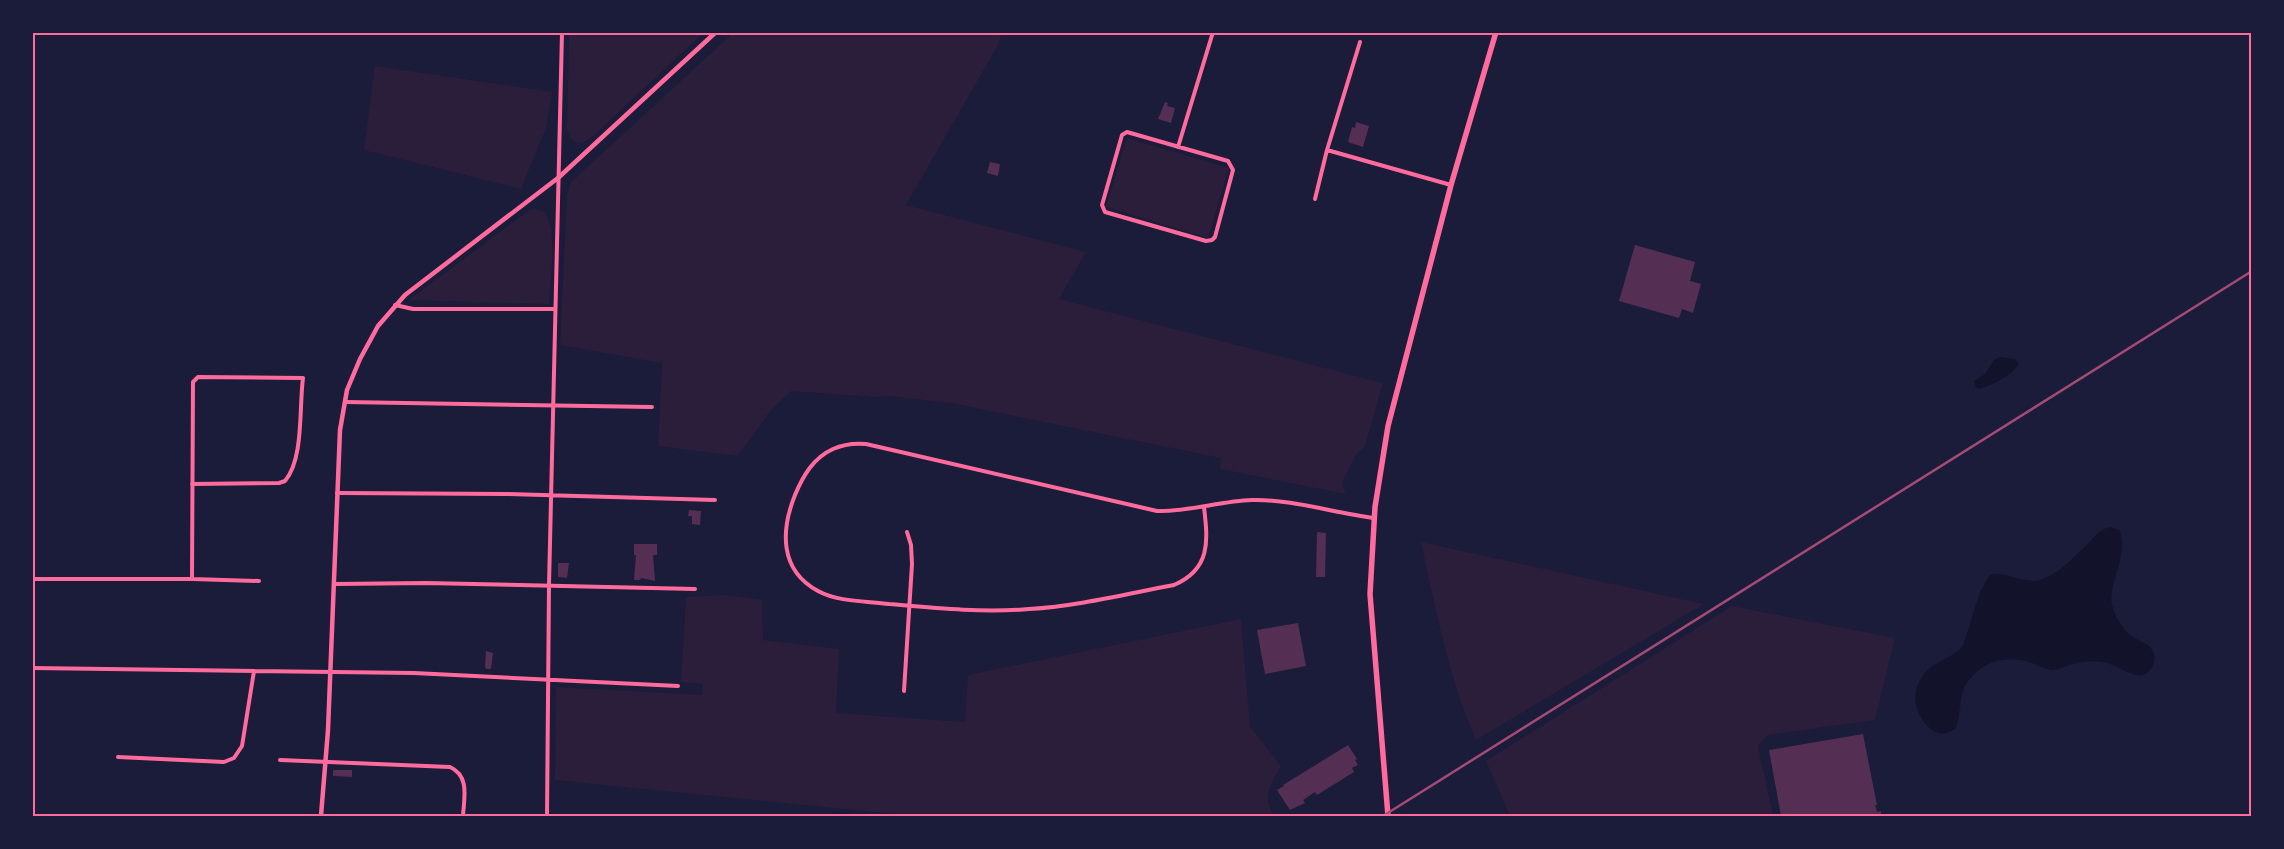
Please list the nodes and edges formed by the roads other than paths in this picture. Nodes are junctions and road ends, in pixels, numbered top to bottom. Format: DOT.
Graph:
graph roads {
  1 [pos="562,32"];
  2 [pos="716,32"];
  3 [pos="1213,32"];
  4 [pos="1496,32"];
  5 [pos="1360,42"];
  6 [pos="1178,147"];
  7 [pos="1327,150"];
  8 [pos="558,178"];
  9 [pos="1451,185"];
  10 [pos="1315,198"];
  11 [pos="395,305"];
  12 [pos="555,309"];
  13 [pos="344,402"];
  14 [pos="553,405"];
  15 [pos="652,407"];
  16 [pos="192,484"];
  17 [pos="337,493"];
  18 [pos="551,495"];
  19 [pos="716,500"];
  20 [pos="1204,507"];
  21 [pos="1374,518"];
  22 [pos="907,532"];
  23 [pos="32,579"];
  24 [pos="192,579"];
  25 [pos="259,582"];
  26 [pos="335,584"];
  27 [pos="549,585"];
  28 [pos="696,589"];
  29 [pos="909,606"];
  30 [pos="32,668"];
  31 [pos="254,671"];
  32 [pos="331,672"];
  33 [pos="548,679"];
  34 [pos="678,686"];
  35 [pos="904,691"];
  36 [pos="118,757"];
  37 [pos="280,760"];
  38 [pos="325,762"];
  39 [pos="321,816"];
  40 [pos="463,816"];
  41 [pos="547,816"];
  42 [pos="1388,816"];
  1 -- 8 [label="street"];
  2 -- 8 [label="street"];
  3 -- 6 [label="street"];
  4 -- 9 [label="main road"];
  5 -- 7 [label="street"];
  6 -- 6 [label="street"];
  7 -- 9 [label="street"];
  7 -- 10 [label="street"];
  8 -- 11 [label="street"];
  8 -- 12 [label="street"];
  9 -- 21 [label="main road"];
  11 -- 12 [label="street"];
  11 -- 13 [label="street"];
  12 -- 14 [label="street"];
  13 -- 14 [label="street"];
  13 -- 17 [label="street"];
  14 -- 15 [label="street"];
  14 -- 18 [label="street"];
  16 -- 16 [label="street"];
  16 -- 24 [label="street"];
  17 -- 18 [label="street"];
  17 -- 26 [label="street"];
  18 -- 19 [label="street"];
  18 -- 27 [label="street"];
  20 -- 21 [label="street"];
  20 -- 29 [label="street"];
  20 -- 29 [label="street"];
  21 -- 42 [label="main road"];
  22 -- 29 [label="street"];
  23 -- 24 [label="street"];
  24 -- 25 [label="street"];
  26 -- 27 [label="street"];
  26 -- 32 [label="street"];
  27 -- 28 [label="street"];
  27 -- 33 [label="street"];
  29 -- 35 [label="street"];
  30 -- 31 [label="street"];
  31 -- 32 [label="street"];
  31 -- 36 [label="street"];
  32 -- 33 [label="street"];
  32 -- 38 [label="street"];
  33 -- 34 [label="street"];
  33 -- 41 [label="street"];
  37 -- 38 [label="street"];
  38 -- 39 [label="street"];
  38 -- 40 [label="street"];
}
